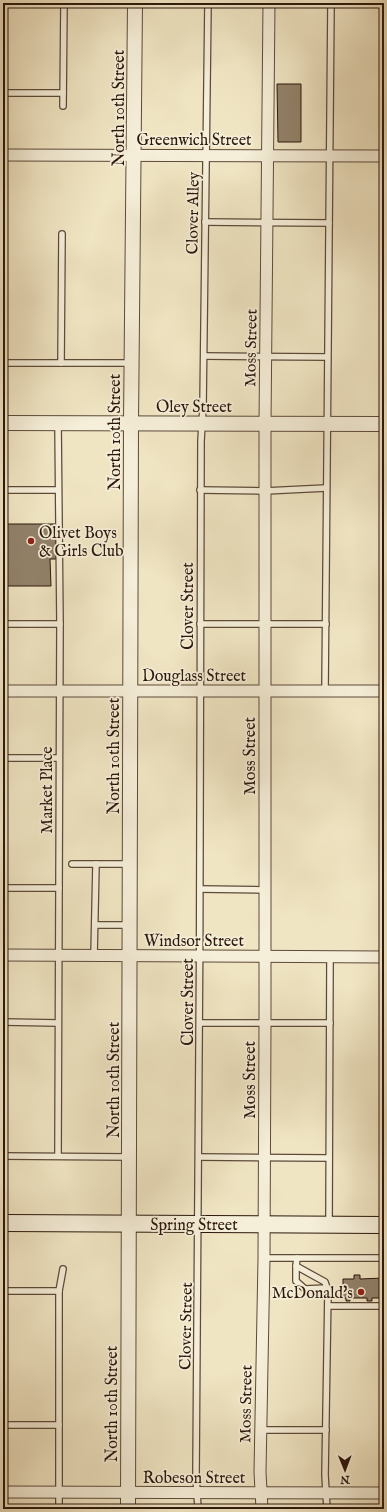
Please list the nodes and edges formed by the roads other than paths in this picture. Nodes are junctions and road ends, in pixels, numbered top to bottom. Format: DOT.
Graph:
graph roads {
  1 [pos="64,3"];
  2 [pos="135,3"];
  3 [pos="208,3"];
  4 [pos="269,3"];
  5 [pos="331,3"];
  6 [pos="3,93"];
  7 [pos="63,93"];
  8 [pos="63,106"];
  9 [pos="3,155"];
  10 [pos="134,155"];
  11 [pos="206,155"];
  12 [pos="268,156"];
  13 [pos="330,156"];
  14 [pos="384,156"];
  15 [pos="205,222"];
  16 [pos="267,222"];
  17 [pos="329,223"];
  18 [pos="62,234"];
  19 [pos="204,356"];
  20 [pos="265,357"];
  21 [pos="327,357"];
  22 [pos="3,363"];
  23 [pos="61,363"];
  24 [pos="132,364"];
  25 [pos="3,423"];
  26 [pos="58,423"];
  27 [pos="131,423"];
  28 [pos="202,424"];
  29 [pos="265,424"];
  30 [pos="327,424"];
  31 [pos="384,424"];
  32 [pos="326,488"];
  33 [pos="3,490"];
  34 [pos="58,490"];
  35 [pos="200,490"];
  36 [pos="265,491"];
  37 [pos="3,624"];
  38 [pos="60,624"];
  39 [pos="200,624"];
  40 [pos="265,624"];
  41 [pos="326,624"];
  42 [pos="3,691"];
  43 [pos="60,691"];
  44 [pos="130,691"];
  45 [pos="199,691"];
  46 [pos="264,691"];
  47 [pos="325,691"];
  48 [pos="384,691"];
  49 [pos="3,758"];
  50 [pos="59,758"];
  51 [pos="72,864"];
  52 [pos="96,864"];
  53 [pos="130,864"];
  54 [pos="3,888"];
  55 [pos="59,888"];
  56 [pos="200,889"];
  57 [pos="265,890"];
  58 [pos="95,925"];
  59 [pos="131,925"];
  60 [pos="3,955"];
  61 [pos="59,956"];
  62 [pos="94,956"];
  63 [pos="131,956"];
  64 [pos="200,956"];
  65 [pos="265,956"];
  66 [pos="330,957"];
  67 [pos="384,957"];
  68 [pos="3,1022"];
  69 [pos="58,1022"];
  70 [pos="200,1023"];
  71 [pos="265,1023"];
  72 [pos="330,1023"];
  73 [pos="3,1156"];
  74 [pos="58,1156"];
  75 [pos="130,1157"];
  76 [pos="199,1157"];
  77 [pos="264,1157"];
  78 [pos="329,1158"];
  79 [pos="3,1223"];
  80 [pos="130,1224"];
  81 [pos="199,1224"];
  82 [pos="264,1225"];
  83 [pos="329,1225"];
  84 [pos="384,1225"];
  85 [pos="264,1258"];
  86 [pos="297,1258"];
  87 [pos="384,1258"];
  88 [pos="296,1266"];
  89 [pos="63,1269"];
  90 [pos="327,1288"];
  91 [pos="3,1291"];
  92 [pos="59,1291"];
  93 [pos="328,1306"];
  94 [pos="384,1306"];
  95 [pos="3,1424"];
  96 [pos="59,1425"];
  97 [pos="261,1430"];
  98 [pos="326,1430"];
  99 [pos="3,1492"];
  100 [pos="59,1492"];
  101 [pos="128,1492"];
  102 [pos="197,1493"];
  103 [pos="262,1493"];
  104 [pos="326,1493"];
  105 [pos="384,1493"];
  106 [pos="58,1509"];
  107 [pos="128,1509"];
  108 [pos="198,1509"];
  109 [pos="262,1509"];
  110 [pos="327,1509"];
  1 -- 7 [label="lane"];
  2 -- 10 [label="street, North 10th Street"];
  3 -- 11 [label="lane, Clover Alley"];
  4 -- 12 [label="street, Moss Street"];
  5 -- 13 [label="lane"];
  6 -- 7 [label="lane"];
  7 -- 8 [label="lane"];
  9 -- 10 [label="street, Greenwich Street"];
  10 -- 11 [label="street, Greenwich Street"];
  10 -- 24 [label="street, North 10th Street"];
  11 -- 12 [label="street, Greenwich Street"];
  11 -- 15 [label="lane, Clover Alley"];
  12 -- 13 [label="street, Greenwich Street"];
  12 -- 16 [label="street, Moss Street"];
  13 -- 14 [label="street, Greenwich Street"];
  13 -- 17 [label="lane"];
  15 -- 16 [label="lane"];
  15 -- 19 [label="lane, Clover Alley"];
  16 -- 17 [label="lane"];
  16 -- 20 [label="street, Moss Street"];
  17 -- 21 [label="lane"];
  18 -- 23 [label="lane"];
  19 -- 20 [label="lane"];
  19 -- 28 [label="lane, Clover Alley"];
  20 -- 21 [label="lane"];
  20 -- 29 [label="street, Moss Street"];
  21 -- 30 [label="lane"];
  22 -- 23 [label="lane"];
  23 -- 24 [label="lane"];
  24 -- 27 [label="street, North 10th Street"];
  25 -- 26 [label="street, Oley Street"];
  26 -- 27 [label="street, Oley Street"];
  26 -- 34 [label="lane, Market Place"];
  27 -- 28 [label="street, Oley Street"];
  27 -- 44 [label="street, North 10th Street"];
  28 -- 29 [label="street, Oley Street"];
  28 -- 35 [label="lane, Clover Street"];
  29 -- 30 [label="street, Oley Street"];
  29 -- 36 [label="street, Moss Street"];
  30 -- 31 [label="street, Oley Street"];
  30 -- 32 [label="lane"];
  32 -- 36 [label="lane"];
  32 -- 41 [label="lane"];
  33 -- 34 [label="lane"];
  34 -- 38 [label="lane, Market Place"];
  35 -- 36 [label="lane"];
  35 -- 39 [label="lane, Clover Street"];
  36 -- 40 [label="street, Moss Street"];
  37 -- 38 [label="lane"];
  38 -- 43 [label="lane, Market Place"];
  39 -- 40 [label="lane"];
  39 -- 45 [label="lane, Clover Street"];
  40 -- 41 [label="lane"];
  40 -- 46 [label="street, Moss Street"];
  41 -- 47 [label="lane"];
  42 -- 43 [label="street, Douglass Street"];
  43 -- 44 [label="street, Douglass Street"];
  43 -- 50 [label="lane, Market Place"];
  44 -- 45 [label="street, Douglass Street"];
  44 -- 53 [label="street, North 10th Street"];
  45 -- 46 [label="street, Douglass Street"];
  45 -- 56 [label="lane, Clover Street"];
  46 -- 47 [label="street, Douglass Street"];
  46 -- 57 [label="street, Moss Street"];
  47 -- 48 [label="street, Douglass Street"];
  49 -- 50 [label="lane"];
  50 -- 55 [label="lane, Market Place"];
  51 -- 52 [label="lane"];
  52 -- 53 [label="lane"];
  52 -- 58 [label="lane"];
  53 -- 59 [label="street, North 10th Street"];
  54 -- 55 [label="lane"];
  55 -- 61 [label="lane, Market Place"];
  56 -- 57 [label="lane"];
  56 -- 64 [label="lane, Clover Street"];
  57 -- 65 [label="street, Moss Street"];
  58 -- 59 [label="lane"];
  58 -- 62 [label="lane"];
  59 -- 63 [label="street, North 10th Street"];
  60 -- 61 [label="street, Windsor Street"];
  61 -- 62 [label="street, Windsor Street"];
  61 -- 69 [label="lane, Market Place"];
  62 -- 63 [label="street, Windsor Street"];
  63 -- 64 [label="street, Windsor Street"];
  63 -- 75 [label="street, North 10th Street"];
  64 -- 65 [label="street, Windsor Street"];
  64 -- 70 [label="lane, Clover Street"];
  65 -- 66 [label="street, Windsor Street"];
  65 -- 71 [label="street, Moss Street"];
  66 -- 67 [label="street, Windsor Street"];
  66 -- 72 [label="lane"];
  68 -- 69 [label="lane"];
  69 -- 74 [label="lane, Market Place"];
  70 -- 71 [label="lane"];
  70 -- 76 [label="lane, Clover Street"];
  71 -- 72 [label="lane"];
  71 -- 77 [label="street, Moss Street"];
  72 -- 78 [label="lane"];
  73 -- 74 [label="lane"];
  74 -- 75 [label="lane"];
  75 -- 80 [label="street, North 10th Street"];
  76 -- 77 [label="lane"];
  76 -- 81 [label="lane, Clover Street"];
  77 -- 78 [label="lane"];
  77 -- 82 [label="street, Moss Street"];
  78 -- 83 [label="lane"];
  79 -- 80 [label="main road, Spring Street"];
  80 -- 81 [label="main road, Spring Street"];
  80 -- 101 [label="street, North 10th Street"];
  81 -- 82 [label="main road, Spring Street"];
  81 -- 102 [label="lane, Clover Street"];
  82 -- 83 [label="main road, Spring Street"];
  82 -- 85 [label="street, Moss Street"];
  83 -- 84 [label="main road, Spring Street"];
  85 -- 86 [label="lane"];
  85 -- 97 [label="street, Moss Street"];
  86 -- 87 [label="lane"];
  86 -- 88 [label="lane"];
  88 -- 90 [label="lane"];
  88 -- 90 [label="lane"];
  89 -- 92 [label="lane"];
  90 -- 93 [label="lane"];
  91 -- 92 [label="lane"];
  92 -- 96 [label="lane"];
  93 -- 94 [label="lane"];
  93 -- 98 [label="lane"];
  95 -- 96 [label="lane"];
  96 -- 100 [label="lane"];
  97 -- 98 [label="lane"];
  97 -- 103 [label="street, Moss Street"];
  98 -- 104 [label="lane"];
  99 -- 100 [label="street, Robeson Street"];
  100 -- 101 [label="street, Robeson Street"];
  100 -- 106 [label="lane"];
  101 -- 102 [label="street, Robeson Street"];
  101 -- 107 [label="street, North 10th Street"];
  102 -- 103 [label="street, Robeson Street"];
  102 -- 108 [label="lane, Clover Street"];
  103 -- 104 [label="street, Robeson Street"];
  103 -- 109 [label="street, Moss Street"];
  104 -- 105 [label="street, Robeson Street"];
  104 -- 110 [label="lane"];
}
